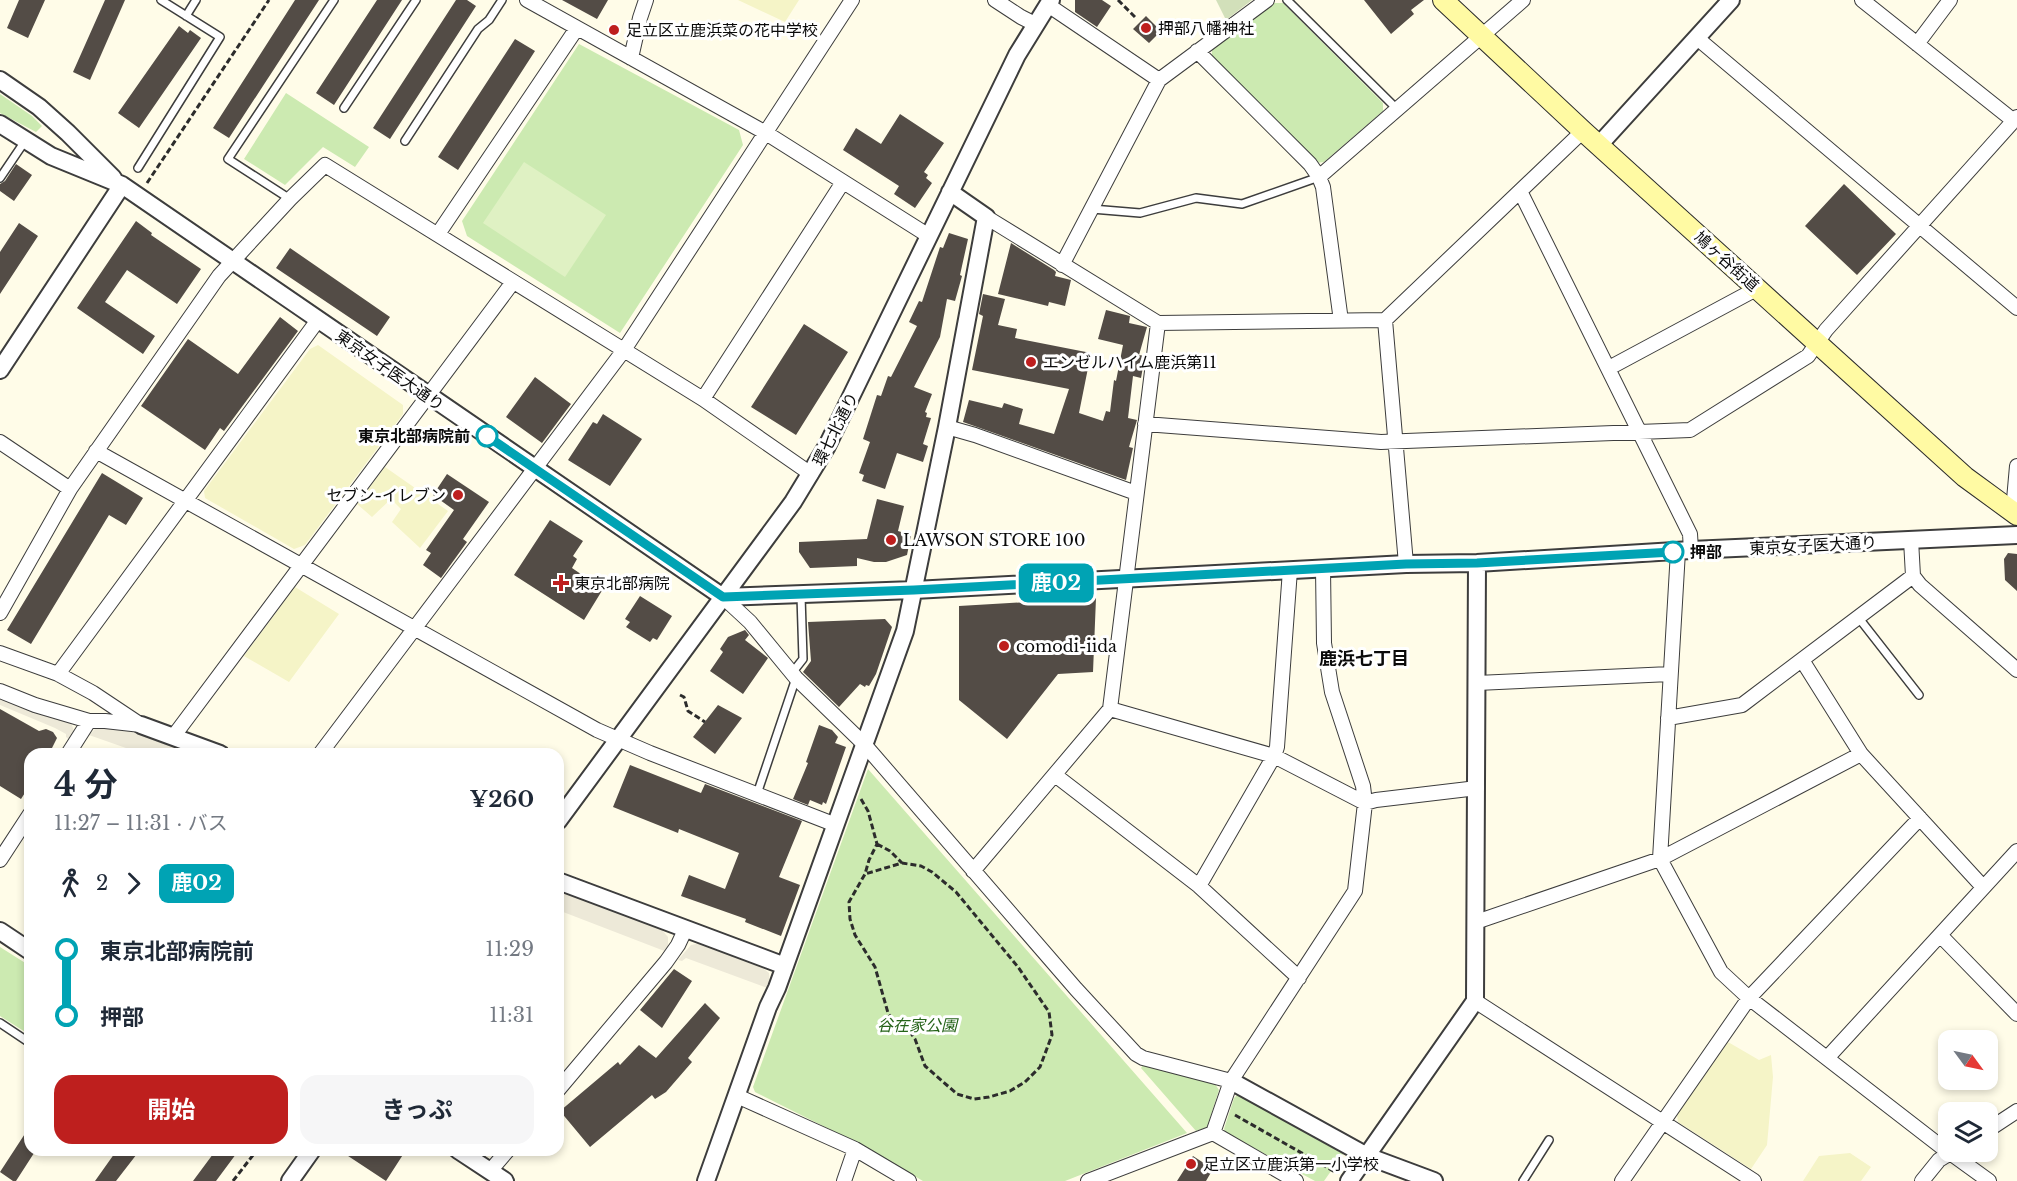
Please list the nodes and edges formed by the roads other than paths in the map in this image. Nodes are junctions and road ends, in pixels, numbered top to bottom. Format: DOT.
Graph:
graph roads {
  1 [pos="160,0"];
  2 [pos="196,0"];
  3 [pos="334,0"];
  4 [pos="416,0"];
  5 [pos="501,0"];
  6 [pos="527,0"];
  7 [pos="646,0"];
  8 [pos="852,0"];
  9 [pos="995,0"];
  10 [pos="1267,0"];
  11 [pos="1287,0"];
  12 [pos="1443,0"];
  13 [pos="1523,0"];
  14 [pos="1731,0"];
  15 [pos="1862,0"];
  16 [pos="1950,0"];
  17 [pos="1050,2"];
  18 [pos="186,16"];
  19 [pos="1035,24"];
  20 [pos="577,28"];
  21 [pos="1482,36"];
  22 [pos="1697,38"];
  23 [pos="1917,44"];
  24 [pos="1197,51"];
  25 [pos="632,58"];
  26 [pos="0,80"];
  27 [pos="1159,80"];
  28 [pos="344,108"];
  29 [pos="1398,110"];
  30 [pos="2016,119"];
  31 [pos="0,124"];
  32 [pos="1583,131"];
  33 [pos="766,133"];
  34 [pos="25,141"];
  35 [pos="405,141"];
  36 [pos="1599,145"];
  37 [pos="138,168"];
  38 [pos="1319,177"];
  39 [pos="0,178"];
  40 [pos="843,182"];
  41 [pos="120,184"];
  42 [pos="1520,191"];
  43 [pos="950,192"];
  44 [pos="290,199"];
  45 [pos="1092,209"];
  46 [pos="986,217"];
  47 [pos="1920,227"];
  48 [pos="438,234"];
  49 [pos="929,236"];
  50 [pos="232,261"];
  51 [pos="1062,265"];
  52 [pos="513,282"];
  53 [pos="1758,288"];
  54 [pos="2017,308"];
  55 [pos="318,320"];
  56 [pos="1385,320"];
  57 [pos="1341,321"];
  58 [pos="1158,323"];
  59 [pos="1818,344"];
  60 [pos="624,350"];
  61 [pos="1609,368"];
  62 [pos="0,370"];
  63 [pos="428,396"];
  64 [pos="703,399"];
  65 [pos="1146,424"];
  66 [pos="947,427"];
  67 [pos="1641,432"];
  68 [pos="1395,441"];
  69 [pos="0,442"];
  70 [pos="96,451"];
  71 [pos="2017,466"];
  72 [pos="535,469"];
  73 [pos="811,474"];
  74 [pos="70,489"];
  75 [pos="1136,493"];
  76 [pos="184,500"];
  77 [pos="2015,513"];
  78 [pos="2017,535"];
  79 [pos="1911,540"];
  80 [pos="1684,551"];
  81 [pos="1477,563"];
  82 [pos="1406,564"];
  83 [pos="301,566"];
  84 [pos="1323,569"];
  85 [pos="1290,570"];
  86 [pos="1913,576"];
  87 [pos="1126,579"];
  88 [pos="914,590"];
  89 [pos="801,595"];
  90 [pos="723,597"];
  91 [pos="0,613"];
  92 [pos="1858,617"];
  93 [pos="414,629"];
  94 [pos="0,654"];
  95 [pos="1802,660"];
  96 [pos="2017,669"];
  97 [pos="58,674"];
  98 [pos="794,675"];
  99 [pos="1670,675"];
  100 [pos="1477,683"];
  101 [pos="0,691"];
  102 [pos="1919,695"];
  103 [pos="1110,709"];
  104 [pos="1668,718"];
  105 [pos="89,721"];
  106 [pos="141,725"];
  107 [pos="173,737"];
  108 [pos="619,739"];
  109 [pos="864,744"];
  110 [pos="72,748"];
  111 [pos="203,748"];
  112 [pos="325,748"];
  113 [pos="1862,754"];
  114 [pos="1274,756"];
  115 [pos="1055,775"];
  116 [pos="1477,788"];
  117 [pos="757,794"];
  118 [pos="1365,803"];
  119 [pos="564,814"];
  120 [pos="1920,818"];
  121 [pos="24,823"];
  122 [pos="836,825"];
  123 [pos="2017,851"];
  124 [pos="1660,859"];
  125 [pos="0,860"];
  126 [pos="973,871"];
  127 [pos="564,883"];
  128 [pos="1199,886"];
  129 [pos="1983,887"];
  130 [pos="1476,922"];
  131 [pos="685,930"];
  132 [pos="0,932"];
  133 [pos="1940,934"];
  134 [pos="24,947"];
  135 [pos="785,966"];
  136 [pos="1299,978"];
  137 [pos="1749,998"];
  138 [pos="1475,1001"];
  139 [pos="2017,1014"];
  140 [pos="0,1023"];
  141 [pos="24,1039"];
  142 [pos="1827,1057"];
  143 [pos="1232,1081"];
  144 [pos="564,1083"];
  145 [pos="736,1096"];
  146 [pos="2017,1111"];
  147 [pos="1663,1122"];
  148 [pos="1998,1123"];
  149 [pos="1213,1133"];
  150 [pos="1549,1140"];
  151 [pos="1938,1143"];
  152 [pos="855,1149"];
  153 [pos="308,1156"];
  154 [pos="467,1156"];
  155 [pos="502,1156"];
  156 [pos="1367,1156"];
  157 [pos="1938,1161"];
  158 [pos="1963,1162"];
  159 [pos="490,1171"];
  160 [pos="1344,1178"];
  161 [pos="290,1181"];
  162 [pos="505,1181"];
  163 [pos="706,1181"];
  164 [pos="844,1181"];
  165 [pos="909,1181"];
  166 [pos="1088,1181"];
  167 [pos="1296,1181"];
  168 [pos="1434,1181"];
  169 [pos="1523,1181"];
  170 [pos="1622,1181"];
  171 [pos="1754,1181"];
  172 [pos="1922,1181"];
  173 [pos="1989,1181"];
  1 -- 18 [label="lane"];
  2 -- 18 [label="lane"];
  3 -- 44 [label="lane"];
  4 -- 28 [label="lane"];
  5 -- 35 [label="lane"];
  6 -- 20 [label="street"];
  7 -- 25 [label="street"];
  8 -- 33 [label="street"];
  9 -- 19 [label="street"];
  10 -- 24 [label="street"];
  11 -- 29 [label="lane"];
  12 -- 21 [label="main road, 鳩ヶ谷街道"];
  13 -- 21 [label="street"];
  14 -- 22 [label="street"];
  15 -- 23 [label="street"];
  16 -- 23 [label="street"];
  17 -- 19 [label="street, 環七北通り"];
  17 -- 27 [label="street"];
  18 -- 37 [label="lane"];
  19 -- 43 [label="street, 環七北通り"];
  20 -- 25 [label="street"];
  20 -- 48 [label="street"];
  21 -- 29 [label="street"];
  21 -- 32 [label="main road, 鳩ヶ谷街道"];
  22 -- 36 [label="street"];
  22 -- 47 [label="street"];
  23 -- 30 [label="street"];
  24 -- 27 [label="street"];
  24 -- 38 [label="street"];
  25 -- 33 [label="street"];
  26 -- 41 [label="street, 東京女子医大通り"];
  27 -- 45 [label="street"];
  29 -- 38 [label="street"];
  30 -- 47 [label="street"];
  31 -- 34 [label="street, 東京女子医大通り"];
  32 -- 36 [label="main road, 鳩ヶ谷街道"];
  32 -- 42 [label="street"];
  33 -- 40 [label="street"];
  33 -- 60 [label="street"];
  34 -- 39 [label="lane"];
  34 -- 41 [label="street, 東京女子医大通り"];
  36 -- 53 [label="main road, 鳩ヶ谷街道"];
  38 -- 45 [label="lane"];
  38 -- 57 [label="street"];
  40 -- 49 [label="street"];
  40 -- 64 [label="street"];
  41 -- 50 [label="street, 東京女子医大通り"];
  41 -- 62 [label="street"];
  42 -- 56 [label="street"];
  42 -- 61 [label="street"];
  43 -- 46 [label="street"];
  43 -- 49 [label="street, 環七北通り"];
  44 -- 48 [label="street"];
  44 -- 50 [label="street"];
  45 -- 51 [label="street"];
  46 -- 51 [label="street"];
  46 -- 66 [label="street"];
  47 -- 54 [label="street"];
  47 -- 59 [label="street"];
  48 -- 52 [label="street"];
  49 -- 73 [label="street, 環七北通り"];
  50 -- 55 [label="street, 東京女子医大通り"];
  50 -- 70 [label="street"];
  51 -- 58 [label="street"];
  52 -- 60 [label="street"];
  52 -- 63 [label="street"];
  53 -- 59 [label="main road, 鳩ヶ谷街道"];
  53 -- 61 [label="street"];
  55 -- 63 [label="street, 東京女子医大通り"];
  55 -- 76 [label="street"];
  56 -- 57 [label="street"];
  56 -- 68 [label="street"];
  57 -- 58 [label="street"];
  58 -- 65 [label="street"];
  59 -- 67 [label="street"];
  59 -- 77 [label="main road, 鳩ヶ谷街道"];
  60 -- 64 [label="street"];
  60 -- 72 [label="street"];
  61 -- 67 [label="street"];
  63 -- 72 [label="street, 東京女子医大通り"];
  63 -- 83 [label="street"];
  64 -- 73 [label="street"];
  65 -- 68 [label="street"];
  65 -- 75 [label="street"];
  66 -- 75 [label="street"];
  66 -- 88 [label="street"];
  67 -- 68 [label="street"];
  67 -- 80 [label="street"];
  68 -- 82 [label="street"];
  69 -- 74 [label="street"];
  70 -- 74 [label="street"];
  70 -- 76 [label="street"];
  71 -- 77 [label="street"];
  72 -- 90 [label="street, 東京女子医大通り"];
  72 -- 93 [label="street"];
  73 -- 90 [label="street, 環七北通り"];
  74 -- 91 [label="street"];
  75 -- 87 [label="street"];
  76 -- 83 [label="street"];
  76 -- 97 [label="street"];
  78 -- 79 [label="street, 東京女子医大通り"];
  79 -- 80 [label="street, 東京女子医大通り"];
  79 -- 86 [label="street"];
  80 -- 81 [label="street, 東京女子医大通り"];
  80 -- 99 [label="street"];
  81 -- 82 [label="street, 東京女子医大通り"];
  81 -- 100 [label="street"];
  82 -- 84 [label="street, 東京女子医大通り"];
  83 -- 93 [label="street"];
  83 -- 107 [label="street"];
  84 -- 85 [label="street, 東京女子医大通り"];
  84 -- 118 [label="street"];
  85 -- 87 [label="street, 東京女子医大通り"];
  85 -- 114 [label="street"];
  86 -- 92 [label="street"];
  86 -- 96 [label="street"];
  87 -- 88 [label="street, 東京女子医大通り"];
  87 -- 103 [label="street"];
  88 -- 89 [label="street, 東京女子医大通り"];
  88 -- 109 [label="street"];
  89 -- 90 [label="street, 東京女子医大通り"];
  89 -- 98 [label="lane"];
  90 -- 98 [label="street"];
  90 -- 108 [label="street, 環七北通り"];
  92 -- 95 [label="street"];
  92 -- 102 [label="lane"];
  93 -- 108 [label="street"];
  93 -- 112 [label="street"];
  94 -- 97 [label="street"];
  95 -- 104 [label="street"];
  95 -- 113 [label="street"];
  97 -- 106 [label="street"];
  98 -- 109 [label="street"];
  98 -- 117 [label="lane"];
  99 -- 100 [label="street"];
  99 -- 104 [label="street"];
  100 -- 116 [label="street"];
  101 -- 105 [label="street"];
  103 -- 114 [label="street"];
  103 -- 115 [label="street"];
  104 -- 124 [label="street"];
  105 -- 106 [label="street"];
  105 -- 110 [label="street"];
  106 -- 107 [label="street"];
  107 -- 111 [label="street"];
  108 -- 117 [label="street"];
  108 -- 119 [label="street, 環七北通り"];
  109 -- 122 [label="street"];
  109 -- 126 [label="street"];
  113 -- 120 [label="street"];
  113 -- 124 [label="street"];
  114 -- 118 [label="street"];
  114 -- 128 [label="street"];
  115 -- 126 [label="street"];
  115 -- 128 [label="street"];
  116 -- 118 [label="street"];
  116 -- 130 [label="street"];
  117 -- 122 [label="street"];
  118 -- 136 [label="street"];
  120 -- 129 [label="street"];
  120 -- 137 [label="street"];
  121 -- 125 [label="street"];
  122 -- 135 [label="street"];
  123 -- 129 [label="street"];
  124 -- 130 [label="street"];
  124 -- 137 [label="street"];
  126 -- 143 [label="street"];
  127 -- 131 [label="street"];
  128 -- 136 [label="street"];
  129 -- 133 [label="street"];
  130 -- 138 [label="street"];
  131 -- 135 [label="street"];
  131 -- 144 [label="street"];
  132 -- 134 [label="street"];
  133 -- 139 [label="street"];
  133 -- 142 [label="street"];
  135 -- 145 [label="street"];
  136 -- 143 [label="street"];
  137 -- 142 [label="street"];
  137 -- 147 [label="street"];
  138 -- 147 [label="street"];
  138 -- 156 [label="street"];
  140 -- 141 [label="lane"];
  142 -- 151 [label="street"];
  143 -- 149 [label="street"];
  143 -- 156 [label="street"];
  145 -- 152 [label="street"];
  145 -- 163 [label="street"];
  146 -- 148 [label="street"];
  147 -- 170 [label="street"];
  147 -- 171 [label="street"];
  149 -- 166 [label="street"];
  149 -- 167 [label="street"];
  150 -- 169 [label="lane"];
  152 -- 164 [label="street"];
  152 -- 165 [label="street"];
  153 -- 161 [label="street"];
  154 -- 159 [label="street"];
  155 -- 159 [label="street"];
  156 -- 160 [label="street"];
  156 -- 168 [label="street"];
  157 -- 172 [label="street"];
  158 -- 173 [label="street"];
  159 -- 162 [label="street"];
}
